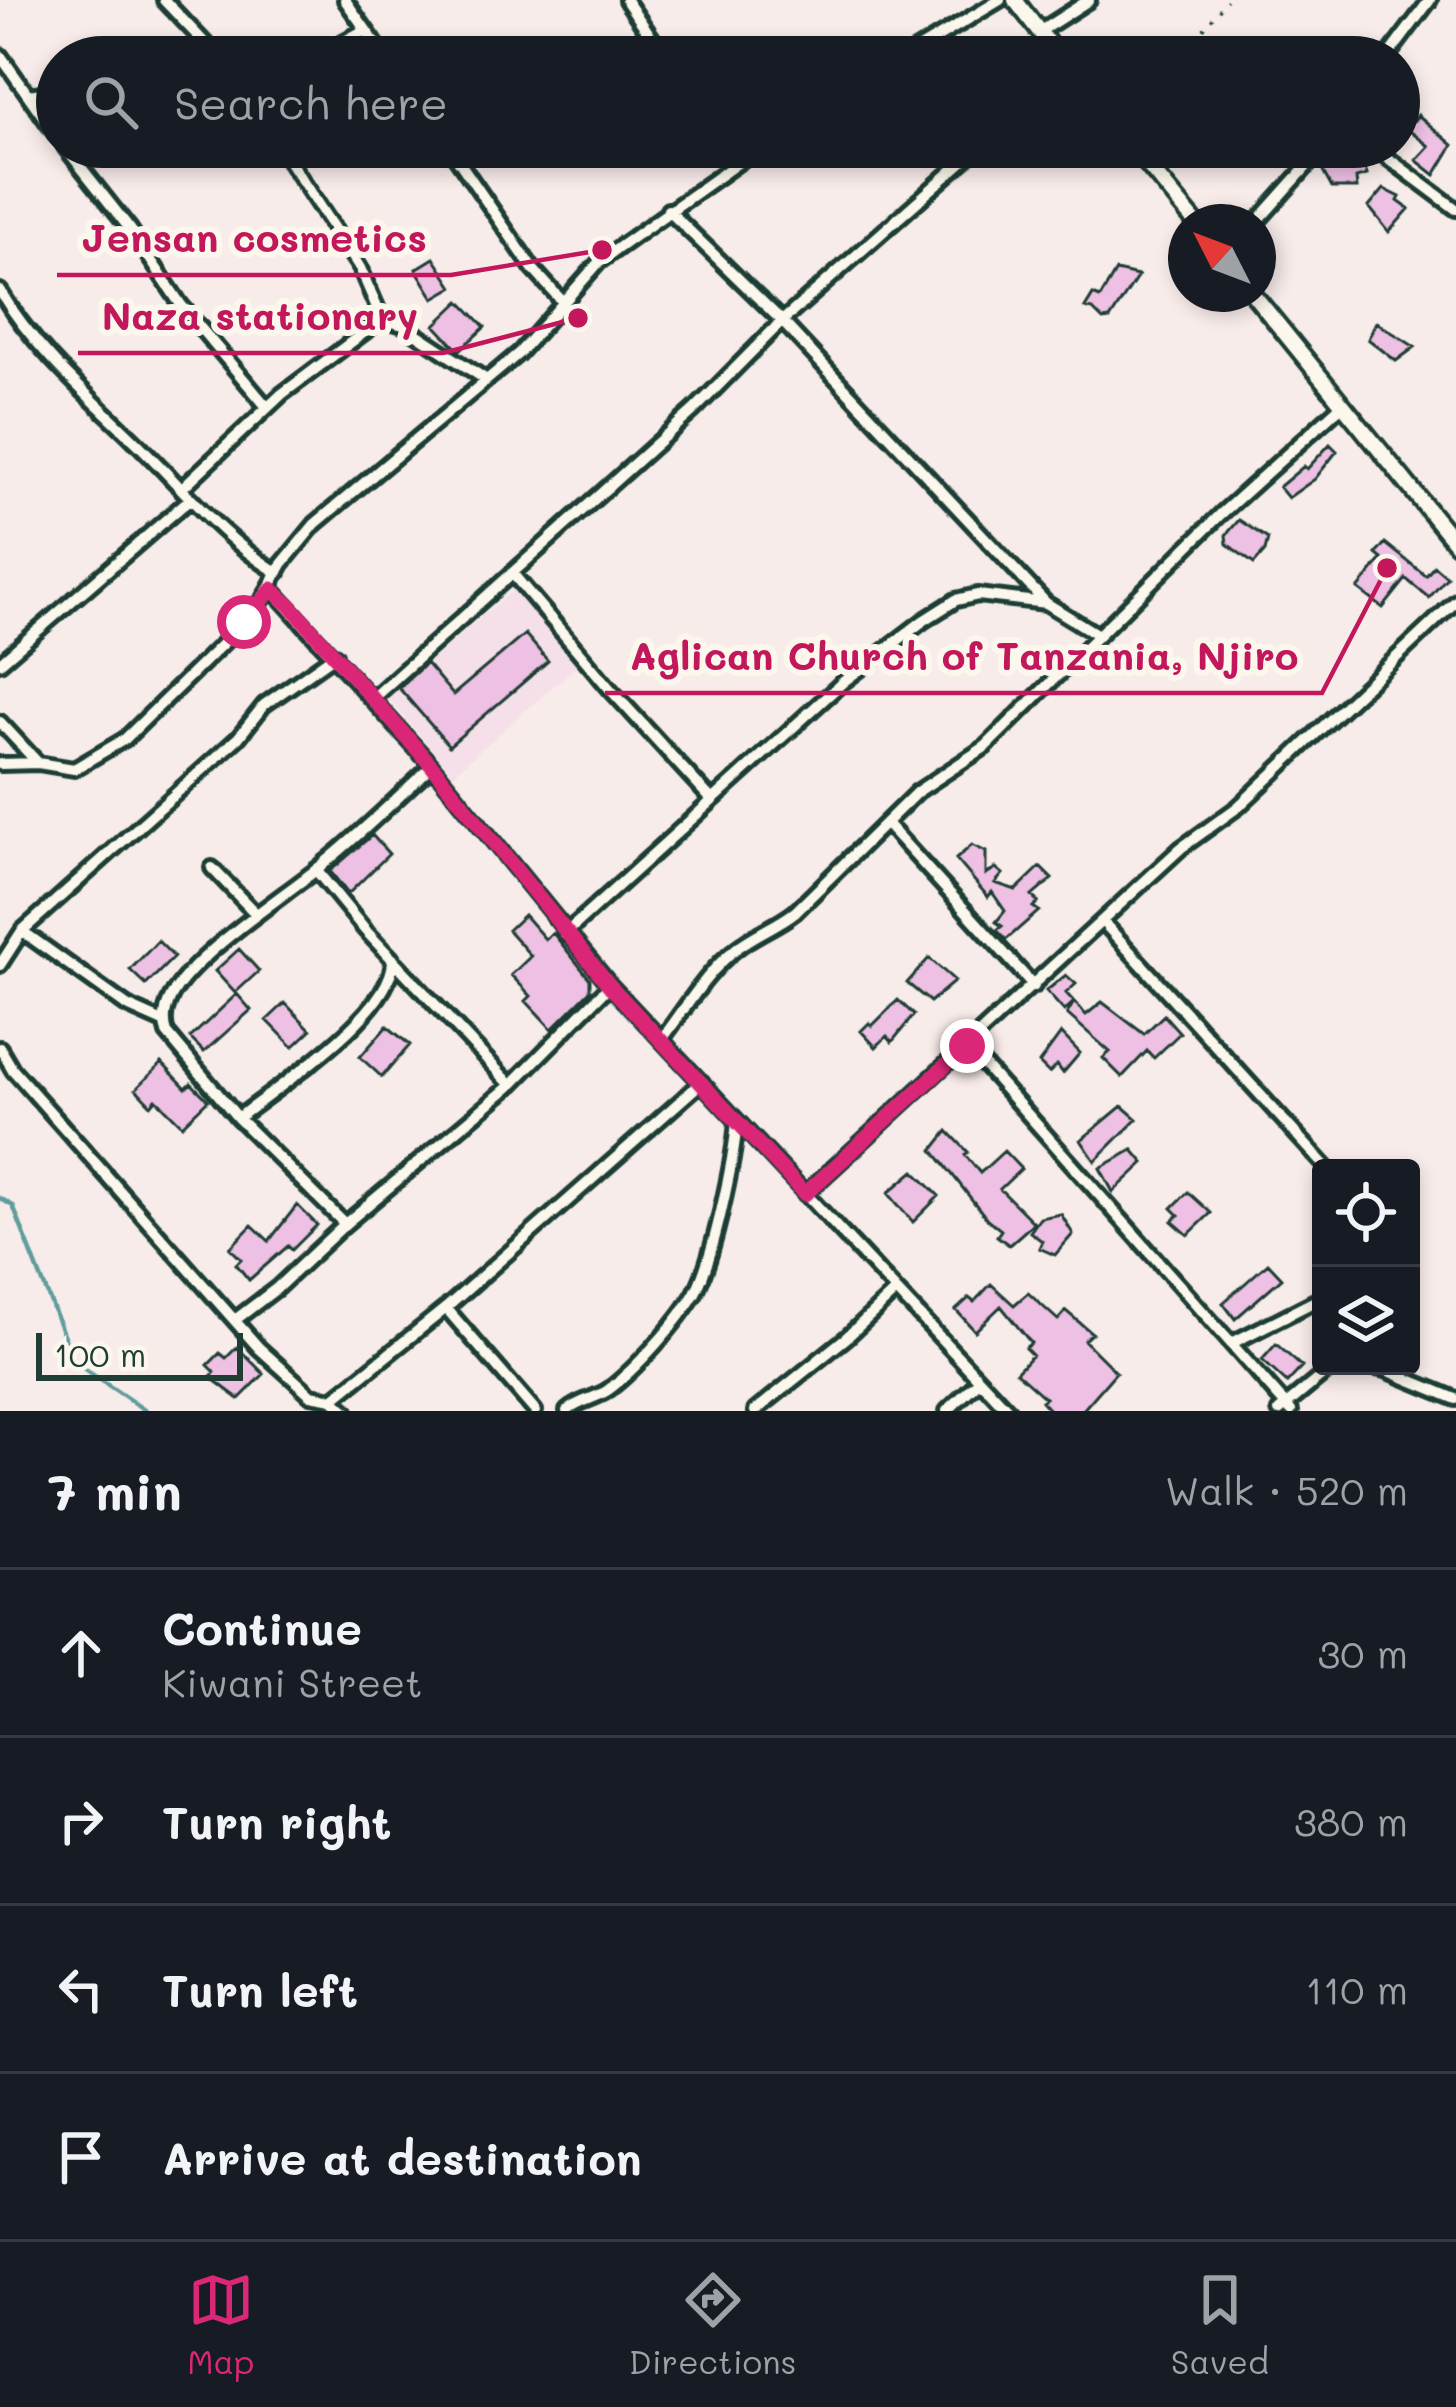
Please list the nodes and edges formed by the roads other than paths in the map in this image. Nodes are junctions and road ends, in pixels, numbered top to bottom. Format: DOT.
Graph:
graph roads {
  1 [pos="164,0"];
  2 [pos="345,0"];
  3 [pos="626,0"];
  4 [pos="1000,0"];
  5 [pos="1015,0"];
  6 [pos="1089,0"];
  7 [pos="1430,0"];
  8 [pos="365,30"];
  9 [pos="1039,32"];
  10 [pos="197,36"];
  11 [pos="354,36"];
  12 [pos="369,36"];
  13 [pos="651,36"];
  14 [pos="940,36"];
  15 [pos="1042,36"];
  16 [pos="1403,36"];
  17 [pos="0,55"];
  18 [pos="36,94"];
  19 [pos="28,95"];
  20 [pos="36,106"];
  21 [pos="82,168"];
  22 [pos="294,168"];
  23 [pos="463,168"];
  24 [pos="729,168"];
  25 [pos="955,168"];
  26 [pos="1150,168"];
  27 [pos="1305,168"];
  28 [pos="1401,168"];
  29 [pos="1180,204"];
  30 [pos="1273,204"];
  31 [pos="1456,209"];
  32 [pos="668,210"];
  33 [pos="0,291"];
  34 [pos="562,301"];
  35 [pos="1268,312"];
  36 [pos="382,319"];
  37 [pos="782,321"];
  38 [pos="485,379"];
  39 [pos="1343,404"];
  40 [pos="267,407"];
  41 [pos="186,493"];
  42 [pos="1456,544"];
  43 [pos="278,573"];
  44 [pos="512,573"];
  45 [pos="272,589"];
  46 [pos="1456,601"];
  47 [pos="1046,603"];
  48 [pos="1098,635"];
  49 [pos="335,655"];
  50 [pos="0,663"];
  51 [pos="373,698"];
  52 [pos="0,722"];
  53 [pos="38,763"];
  54 [pos="0,764"];
  55 [pos="432,766"];
  56 [pos="712,800"];
  57 [pos="886,823"];
  58 [pos="212,868"];
  59 [pos="316,870"];
  60 [pos="256,914"];
  61 [pos="1104,923"];
  62 [pos="22,931"];
  63 [pos="565,934"];
  64 [pos="393,959"];
  65 [pos="0,965"];
  66 [pos="610,986"];
  67 [pos="1034,986"];
  68 [pos="163,1022"];
  69 [pos="662,1040"];
  70 [pos="967,1046"];
  71 [pos="0,1048"];
  72 [pos="702,1082"];
  73 [pos="511,1085"];
  74 [pos="238,1118"];
  75 [pos="737,1121"];
  76 [pos="1319,1159"];
  77 [pos="805,1194"];
  78 [pos="344,1224"];
  79 [pos="896,1291"];
  80 [pos="1312,1303"];
  81 [pos="446,1308"];
  82 [pos="235,1319"];
  83 [pos="1232,1343"];
  84 [pos="1322,1375"];
  85 [pos="1389,1375"];
  86 [pos="980,1379"];
  87 [pos="333,1399"];
  88 [pos="1456,1399"];
  89 [pos="1286,1409"];
  90 [pos="346,1411"];
  91 [pos="536,1411"];
  92 [pos="567,1411"];
  93 [pos="755,1411"];
  94 [pos="947,1411"];
  95 [pos="1009,1411"];
  1 -- 10 [label="street"];
  2 -- 8 [label="street"];
  3 -- 13 [label="street"];
  4 -- 14 [label="street"];
  5 -- 9 [label="street"];
  6 -- 9 [label="street"];
  7 -- 16 [label="street"];
  8 -- 11 [label="street"];
  8 -- 12 [label="street"];
  9 -- 15 [label="street"];
  17 -- 19 [label="street"];
  18 -- 19 [label="street"];
  19 -- 20 [label="street"];
  21 -- 40 [label="street"];
  22 -- 36 [label="street"];
  23 -- 34 [label="street"];
  24 -- 32 [label="street"];
  25 -- 37 [label="street"];
  26 -- 29 [label="street"];
  27 -- 30 [label="street"];
  28 -- 31 [label="street"];
  32 -- 34 [label="street"];
  32 -- 37 [label="street"];
  33 -- 41 [label="street"];
  34 -- 38 [label="street"];
  35 -- 39 [label="street"];
  36 -- 38 [label="street"];
  36 -- 40 [label="street"];
  37 -- 44 [label="street"];
  37 -- 47 [label="street"];
  38 -- 43 [label="street"];
  39 -- 42 [label="street"];
  39 -- 48 [label="street"];
  40 -- 41 [label="street"];
  41 -- 43 [label="street"];
  41 -- 50 [label="street"];
  43 -- 45 [label="street"];
  44 -- 51 [label="street"];
  44 -- 56 [label="street"];
  45 -- 49 [label="street"];
  45 -- 53 [label="street"];
  46 -- 61 [label="street"];
  47 -- 48 [label="street"];
  47 -- 56 [label="street"];
  48 -- 57 [label="street"];
  49 -- 51 [label="street"];
  49 -- 62 [label="street"];
  51 -- 55 [label="street"];
  52 -- 53 [label="street"];
  53 -- 54 [label="street"];
  55 -- 59 [label="street"];
  55 -- 63 [label="street"];
  56 -- 63 [label="street"];
  57 -- 67 [label="street"];
  57 -- 69 [label="street"];
  58 -- 60 [label="street"];
  59 -- 60 [label="street"];
  59 -- 64 [label="street"];
  60 -- 68 [label="street"];
  61 -- 67 [label="street"];
  61 -- 76 [label="street"];
  62 -- 65 [label="street"];
  62 -- 68 [label="street"];
  63 -- 66 [label="street"];
  64 -- 73 [label="street"];
  64 -- 74 [label="street"];
  66 -- 69 [label="street"];
  66 -- 73 [label="street"];
  67 -- 70 [label="street"];
  68 -- 74 [label="street"];
  69 -- 72 [label="street"];
  70 -- 77 [label="street"];
  70 -- 83 [label="street"];
  71 -- 82 [label="street"];
  72 -- 75 [label="street"];
  72 -- 81 [label="street"];
  73 -- 78 [label="street"];
  74 -- 78 [label="street"];
  75 -- 77 [label="street"];
  75 -- 92 [label="street"];
  77 -- 79 [label="street"];
  78 -- 82 [label="street"];
  79 -- 86 [label="street"];
  79 -- 93 [label="street"];
  80 -- 83 [label="street"];
  81 -- 87 [label="street"];
  81 -- 91 [label="street"];
  82 -- 87 [label="street"];
  83 -- 89 [label="street"];
  84 -- 89 [label="street"];
  85 -- 88 [label="street"];
  86 -- 94 [label="street"];
  86 -- 95 [label="street"];
  87 -- 90 [label="street"];
}
